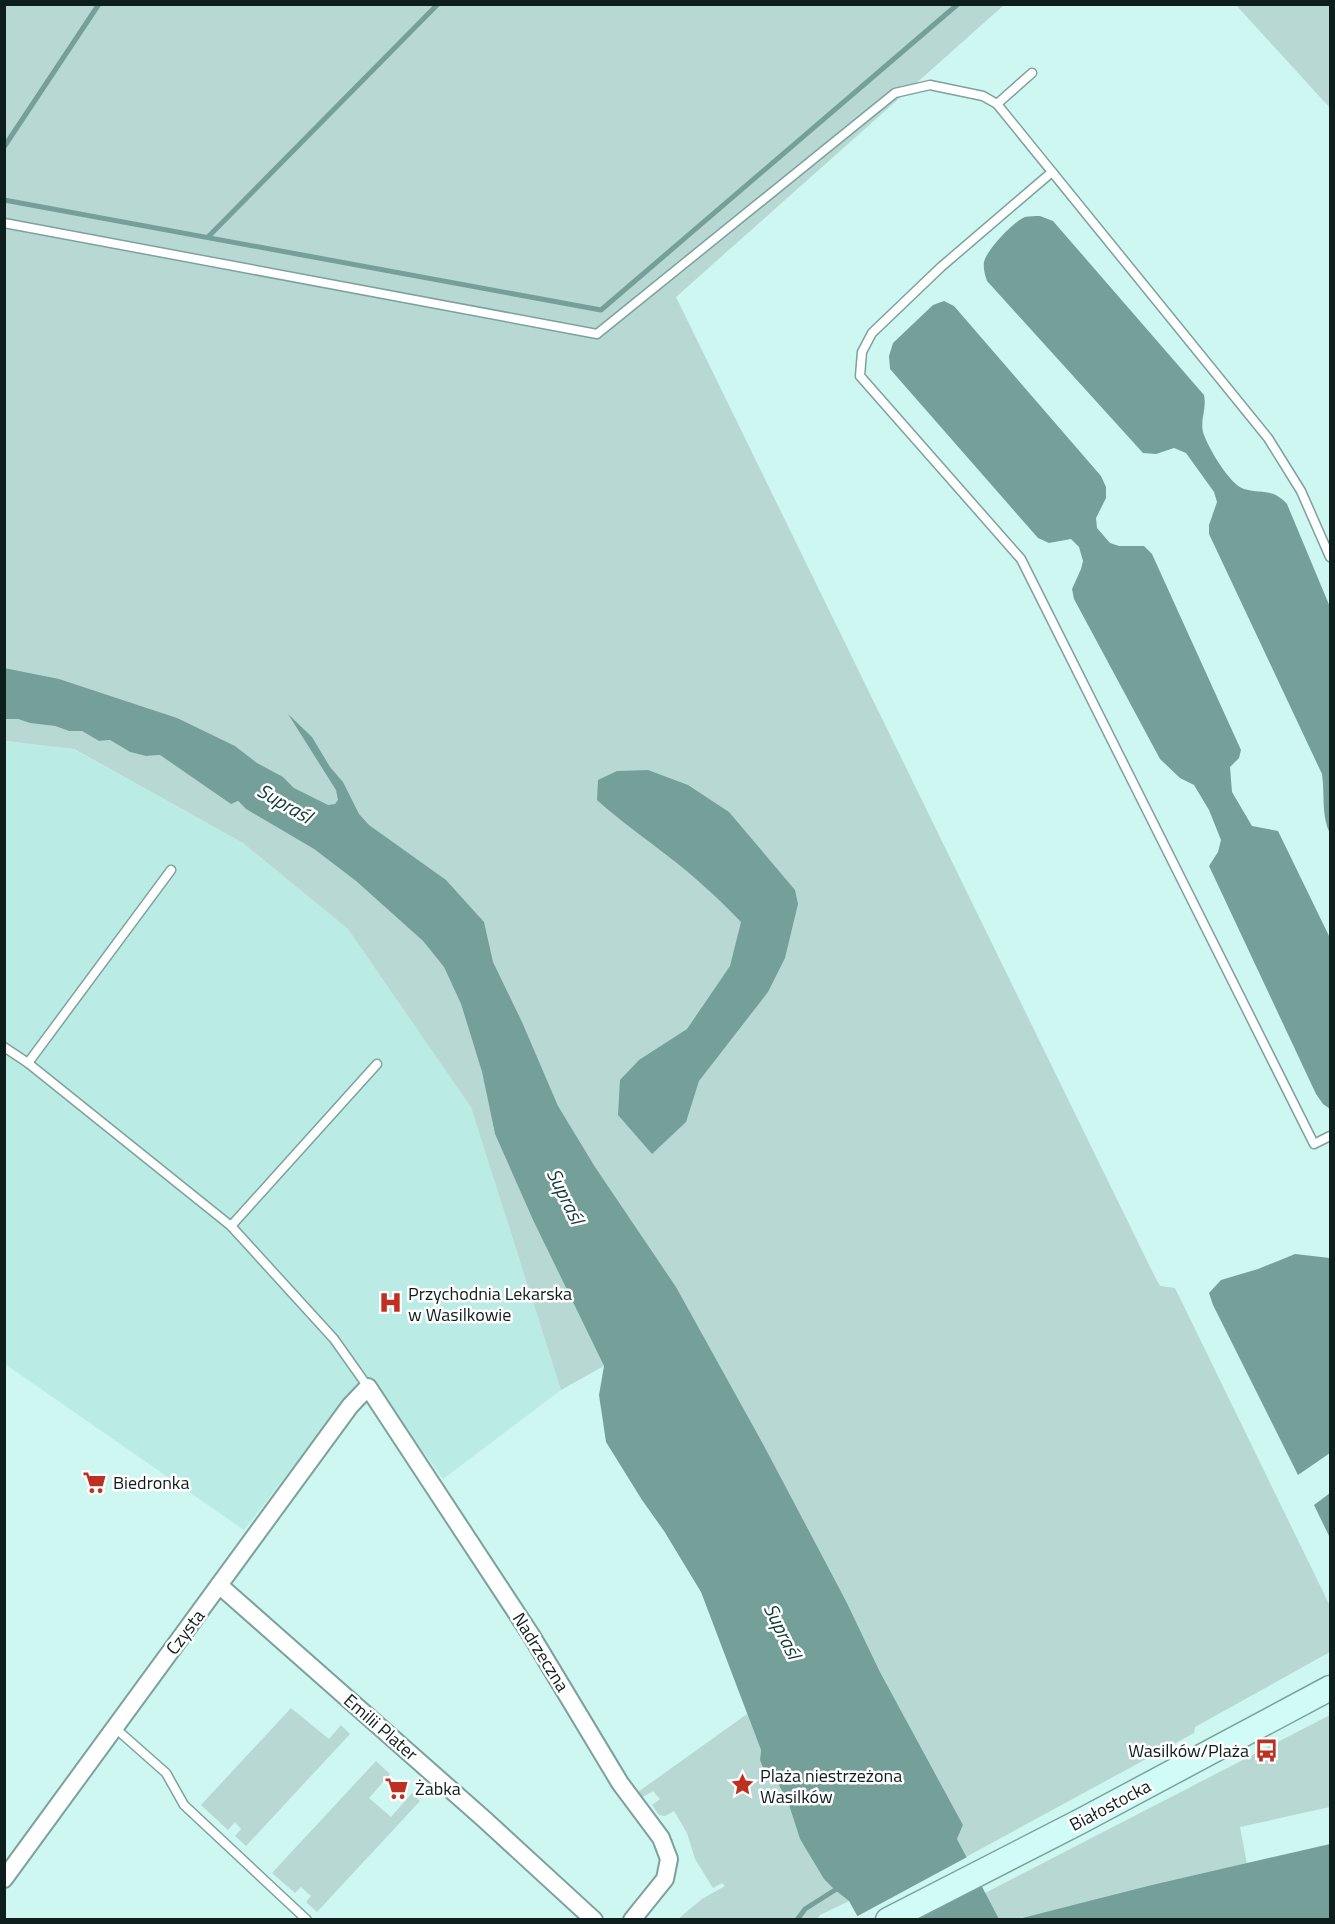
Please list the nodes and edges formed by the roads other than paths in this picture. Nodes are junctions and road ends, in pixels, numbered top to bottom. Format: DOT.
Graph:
graph roads {
  1 [pos="1032,73"];
  2 [pos="997,104"];
  3 [pos="1052,172"];
  4 [pos="4,223"];
  5 [pos="1330,557"];
  6 [pos="171,870"];
  7 [pos="4,1047"];
  8 [pos="28,1063"];
  9 [pos="377,1064"];
  10 [pos="1330,1136"];
  11 [pos="231,1226"];
  12 [pos="368,1387"];
  13 [pos="219,1585"];
  14 [pos="1330,1688"];
  15 [pos="114,1727"];
  16 [pos="4,1879"];
  17 [pos="307,1920"];
  18 [pos="594,1920"];
  19 [pos="632,1920"];
  20 [pos="888,1920"];
  1 -- 2 [label="lane"];
  2 -- 3 [label="lane"];
  2 -- 4 [label="lane"];
  3 -- 5 [label="lane"];
  3 -- 10 [label="lane"];
  6 -- 8 [label="lane"];
  7 -- 8 [label="lane"];
  8 -- 11 [label="lane"];
  9 -- 11 [label="lane"];
  11 -- 12 [label="lane"];
  12 -- 13 [label="street, Czysta"];
  12 -- 19 [label="street, Nadrzeczna"];
  13 -- 15 [label="street, Czysta"];
  13 -- 18 [label="street, Emilii Plater"];
  14 -- 20 [label="main road, Białostocka"];
  15 -- 16 [label="street, Czysta"];
  15 -- 17 [label="lane"];
}
